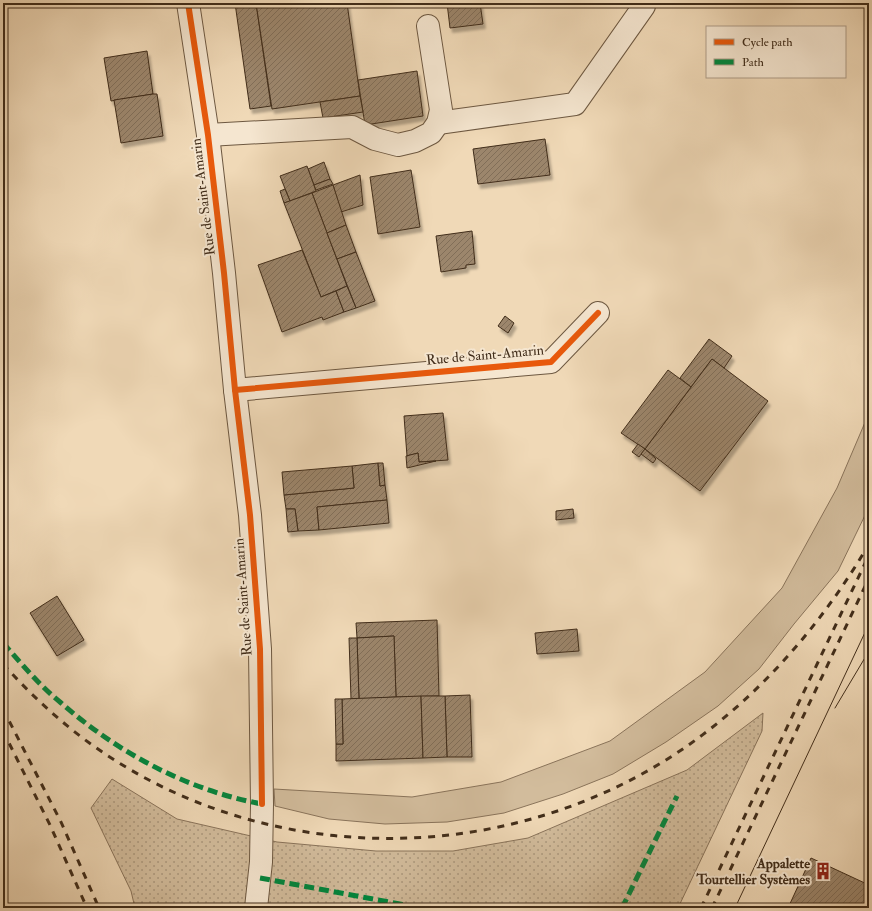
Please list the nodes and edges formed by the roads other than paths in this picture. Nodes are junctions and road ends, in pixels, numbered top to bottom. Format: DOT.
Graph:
graph roads {
  1 [pos="188,3"];
  2 [pos="644,3"];
  3 [pos="428,26"];
  4 [pos="438,123"];
  5 [pos="208,135"];
  6 [pos="598,313"];
  7 [pos="235,390"];
  8 [pos="256,908"];
  1 -- 5 [label="street, Rue de Saint-Amarin"];
  2 -- 4 [label="street"];
  3 -- 4 [label="street"];
  4 -- 5 [label="street"];
  5 -- 7 [label="street, Rue de Saint-Amarin"];
  6 -- 7 [label="street, Rue de Saint-Amarin"];
  7 -- 8 [label="street, Rue de Saint-Amarin"];
}
